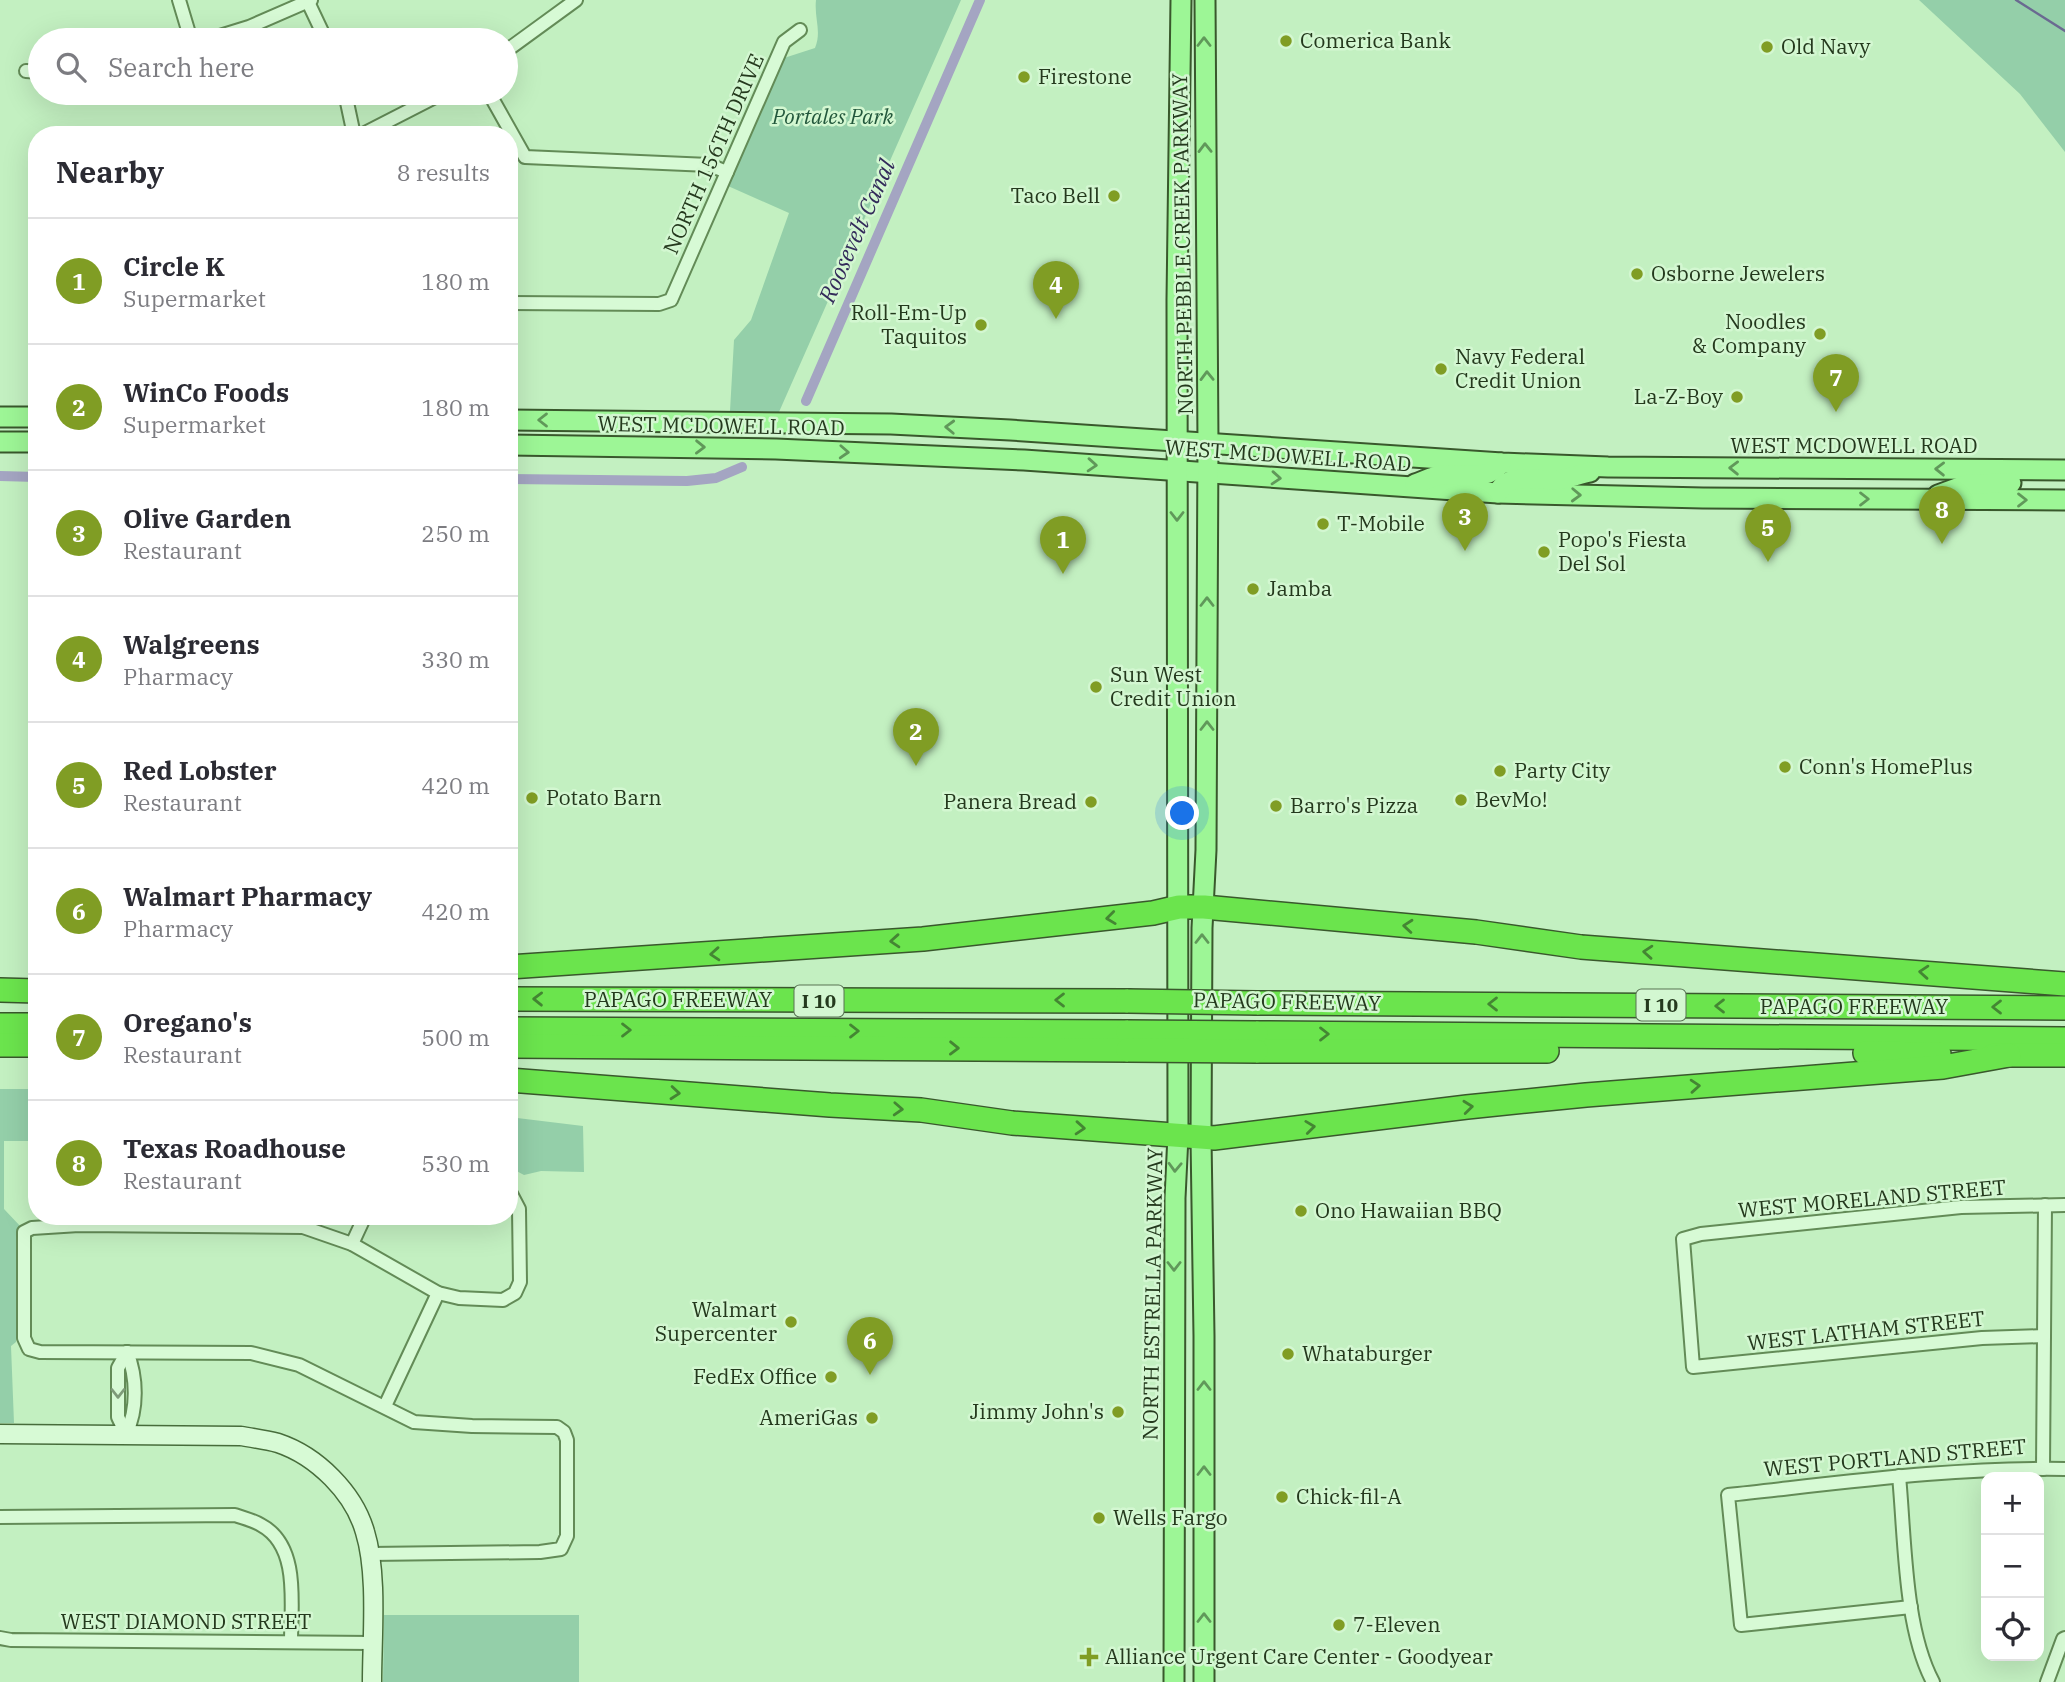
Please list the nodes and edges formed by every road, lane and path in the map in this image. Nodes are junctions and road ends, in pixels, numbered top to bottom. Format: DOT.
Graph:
graph roads {
  1 [pos="179,0"];
  2 [pos="576,0"];
  3 [pos="1181,0"];
  4 [pos="1205,0"];
  5 [pos="310,1"];
  6 [pos="187,28"];
  7 [pos="246,28"];
  8 [pos="321,28"];
  9 [pos="800,30"];
  10 [pos="518,42"];
  11 [pos="348,105"];
  12 [pos="419,105"];
  13 [pos="496,105"];
  14 [pos="352,126"];
  15 [pos="378,126"];
  16 [pos="508,126"];
  17 [pos="518,145"];
  18 [pos="727,172"];
  19 [pos="518,303"];
  20 [pos="0,417"];
  21 [pos="28,418"];
  22 [pos="518,420"];
  23 [pos="684,421"];
  24 [pos="891,424"];
  25 [pos="0,442"];
  26 [pos="28,442"];
  27 [pos="1177,442"];
  28 [pos="1208,444"];
  29 [pos="518,445"];
  30 [pos="569,445"];
  31 [pos="892,454"];
  32 [pos="1502,463"];
  33 [pos="1608,467"];
  34 [pos="2026,470"];
  35 [pos="2065,470"];
  36 [pos="1177,471"];
  37 [pos="1208,473"];
  38 [pos="1408,487"];
  39 [pos="1498,493"];
  40 [pos="1927,500"];
  41 [pos="2065,500"];
  42 [pos="1178,638"];
  43 [pos="1207,689"];
  44 [pos="1178,907"];
  45 [pos="1204,907"];
  46 [pos="518,966"];
  47 [pos="2065,984"];
  48 [pos="0,990"];
  49 [pos="28,990"];
  50 [pos="518,999"];
  51 [pos="2065,1008"];
  52 [pos="0,1025"];
  53 [pos="28,1026"];
  54 [pos="518,1029"];
  55 [pos="2065,1039"];
  56 [pos="1128,1041"];
  57 [pos="1256,1042"];
  58 [pos="0,1045"];
  59 [pos="28,1045"];
  60 [pos="518,1046"];
  61 [pos="2009,1055"];
  62 [pos="2065,1055"];
  63 [pos="518,1081"];
  64 [pos="1189,1137"];
  65 [pos="2045,1205"];
  66 [pos="2065,1205"];
  67 [pos="518,1207"];
  68 [pos="52,1225"];
  69 [pos="278,1225"];
  70 [pos="361,1225"];
  71 [pos="352,1244"];
  72 [pos="438,1293"];
  73 [pos="2044,1336"];
  74 [pos="127,1352"];
  75 [pos="1693,1367"];
  76 [pos="385,1406"];
  77 [pos="0,1434"];
  78 [pos="126,1434"];
  79 [pos="1204,1437"];
  80 [pos="1174,1445"];
  81 [pos="2043,1469"];
  82 [pos="2065,1469"];
  83 [pos="1899,1476"];
  84 [pos="0,1517"];
  85 [pos="370,1554"];
  86 [pos="1912,1607"];
  87 [pos="0,1638"];
  88 [pos="2064,1638"];
  89 [pos="291,1642"];
  90 [pos="372,1643"];
  91 [pos="372,1682"];
  92 [pos="1174,1682"];
  93 [pos="1204,1682"];
  94 [pos="1933,1682"];
  95 [pos="2047,1682"];
  1 -- 6 [label="street"];
  2 -- 10 [label="street"];
  3 -- 27 [label="main road, NORTH PEBBLE CREEK PARKWAY"];
  28 -- 4 [label="main road, NORTH PEBBLE CREEK PARKWAY, one-way"];
  5 -- 7 [label="street"];
  5 -- 8 [label="street"];
  9 -- 18 [label="street, NORTH 156TH DRIVE"];
  11 -- 14 [label="street"];
  12 -- 15 [label="street"];
  13 -- 16 [label="street"];
  17 -- 18 [label="street"];
  18 -- 19 [label="street, NORTH 156TH DRIVE"];
  20 -- 21 [label="main road"];
  23 -- 22 [label="main road, WEST MCDOWELL ROAD, one-way"];
  23 -- 24 [label="main road, WEST MCDOWELL ROAD"];
  23 -- 30 [label="main road"];
  27 -- 24 [label="main road, WEST MCDOWELL ROAD, one-way"];
  24 -- 31 [label="main road"];
  25 -- 26 [label="main road"];
  27 -- 28 [label="main road, WEST MCDOWELL ROAD"];
  27 -- 36 [label="main road, NORTH PEBBLE CREEK PARKWAY"];
  28 -- 32 [label="main road, WEST MCDOWELL ROAD"];
  28 -- 37 [label="main road, NORTH PEBBLE CREEK PARKWAY"];
  29 -- 30 [label="main road, WEST MCDOWELL ROAD"];
  30 -- 31 [label="main road, WEST MCDOWELL ROAD, one-way"];
  31 -- 36 [label="main road, WEST MCDOWELL ROAD, one-way"];
  32 -- 33 [label="main road, WEST MCDOWELL ROAD"];
  32 -- 38 [label="main road"];
  34 -- 33 [label="main road, WEST MCDOWELL ROAD, one-way"];
  33 -- 39 [label="main road"];
  34 -- 35 [label="main road, WEST MCDOWELL ROAD"];
  34 -- 40 [label="main road"];
  36 -- 37 [label="main road, WEST MCDOWELL ROAD"];
  36 -- 42 [label="main road, NORTH PEBBLE CREEK PARKWAY, one-way"];
  37 -- 38 [label="main road, WEST MCDOWELL ROAD, one-way"];
  43 -- 37 [label="main road, NORTH PEBBLE CREEK PARKWAY, one-way"];
  38 -- 39 [label="main road, WEST MCDOWELL ROAD"];
  39 -- 40 [label="main road, WEST MCDOWELL ROAD, one-way"];
  40 -- 41 [label="main road, WEST MCDOWELL ROAD, one-way"];
  42 -- 43 [label="main road"];
  42 -- 44 [label="main road, NORTH PEBBLE CREEK PARKWAY"];
  45 -- 43 [label="main road, NORTH PEBBLE CREEK PARKWAY, one-way"];
  44 -- 45 [label="highway"];
  44 -- 46 [label="highway, one-way"];
  44 -- 64 [label="main road, NORTH ESTRELLA PARKWAY"];
  47 -- 45 [label="highway, one-way"];
  64 -- 45 [label="main road, NORTH ESTRELLA PARKWAY, one-way"];
  48 -- 49 [label="highway"];
  51 -- 50 [label="highway, PAPAGO FREEWAY / I 10, one-way, bridge"];
  52 -- 53 [label="highway"];
  54 -- 56 [label="highway, one-way"];
  57 -- 55 [label="highway, one-way"];
  56 -- 57 [label="highway, I 10, bridge"];
  60 -- 56 [label="highway, I 10, one-way"];
  57 -- 61 [label="highway, I 10"];
  58 -- 59 [label="highway"];
  61 -- 62 [label="highway, I 10"];
  64 -- 61 [label="highway, one-way"];
  63 -- 64 [label="highway, one-way"];
  79 -- 64 [label="main road, NORTH ESTRELLA PARKWAY, one-way"];
  64 -- 80 [label="main road, NORTH ESTRELLA PARKWAY, one-way"];
  65 -- 66 [label="street, WEST MORELAND STREET"];
  65 -- 73 [label="street"];
  65 -- 75 [label="street, WEST MORELAND STREET"];
  67 -- 72 [label="street"];
  68 -- 74 [label="street"];
  69 -- 71 [label="street"];
  70 -- 71 [label="street"];
  71 -- 72 [label="street"];
  72 -- 76 [label="street"];
  73 -- 75 [label="street, WEST LATHAM STREET"];
  73 -- 81 [label="street"];
  74 -- 76 [label="street"];
  74 -- 78 [label="street"];
  76 -- 85 [label="street"];
  77 -- 78 [label="street"];
  78 -- 85 [label="street"];
  79 -- 80 [label="main road"];
  93 -- 79 [label="main road, NORTH ESTRELLA PARKWAY, one-way"];
  80 -- 92 [label="main road, NORTH ESTRELLA PARKWAY"];
  81 -- 82 [label="street, WEST PORTLAND STREET"];
  81 -- 83 [label="street, WEST PORTLAND STREET"];
  83 -- 86 [label="street"];
  83 -- 86 [label="street, WEST PORTLAND STREET"];
  84 -- 89 [label="street"];
  85 -- 90 [label="street"];
  86 -- 94 [label="street"];
  87 -- 89 [label="street, WEST DIAMOND STREET"];
  88 -- 95 [label="street"];
  89 -- 90 [label="street, WEST DIAMOND STREET"];
  90 -- 91 [label="street"];
}
